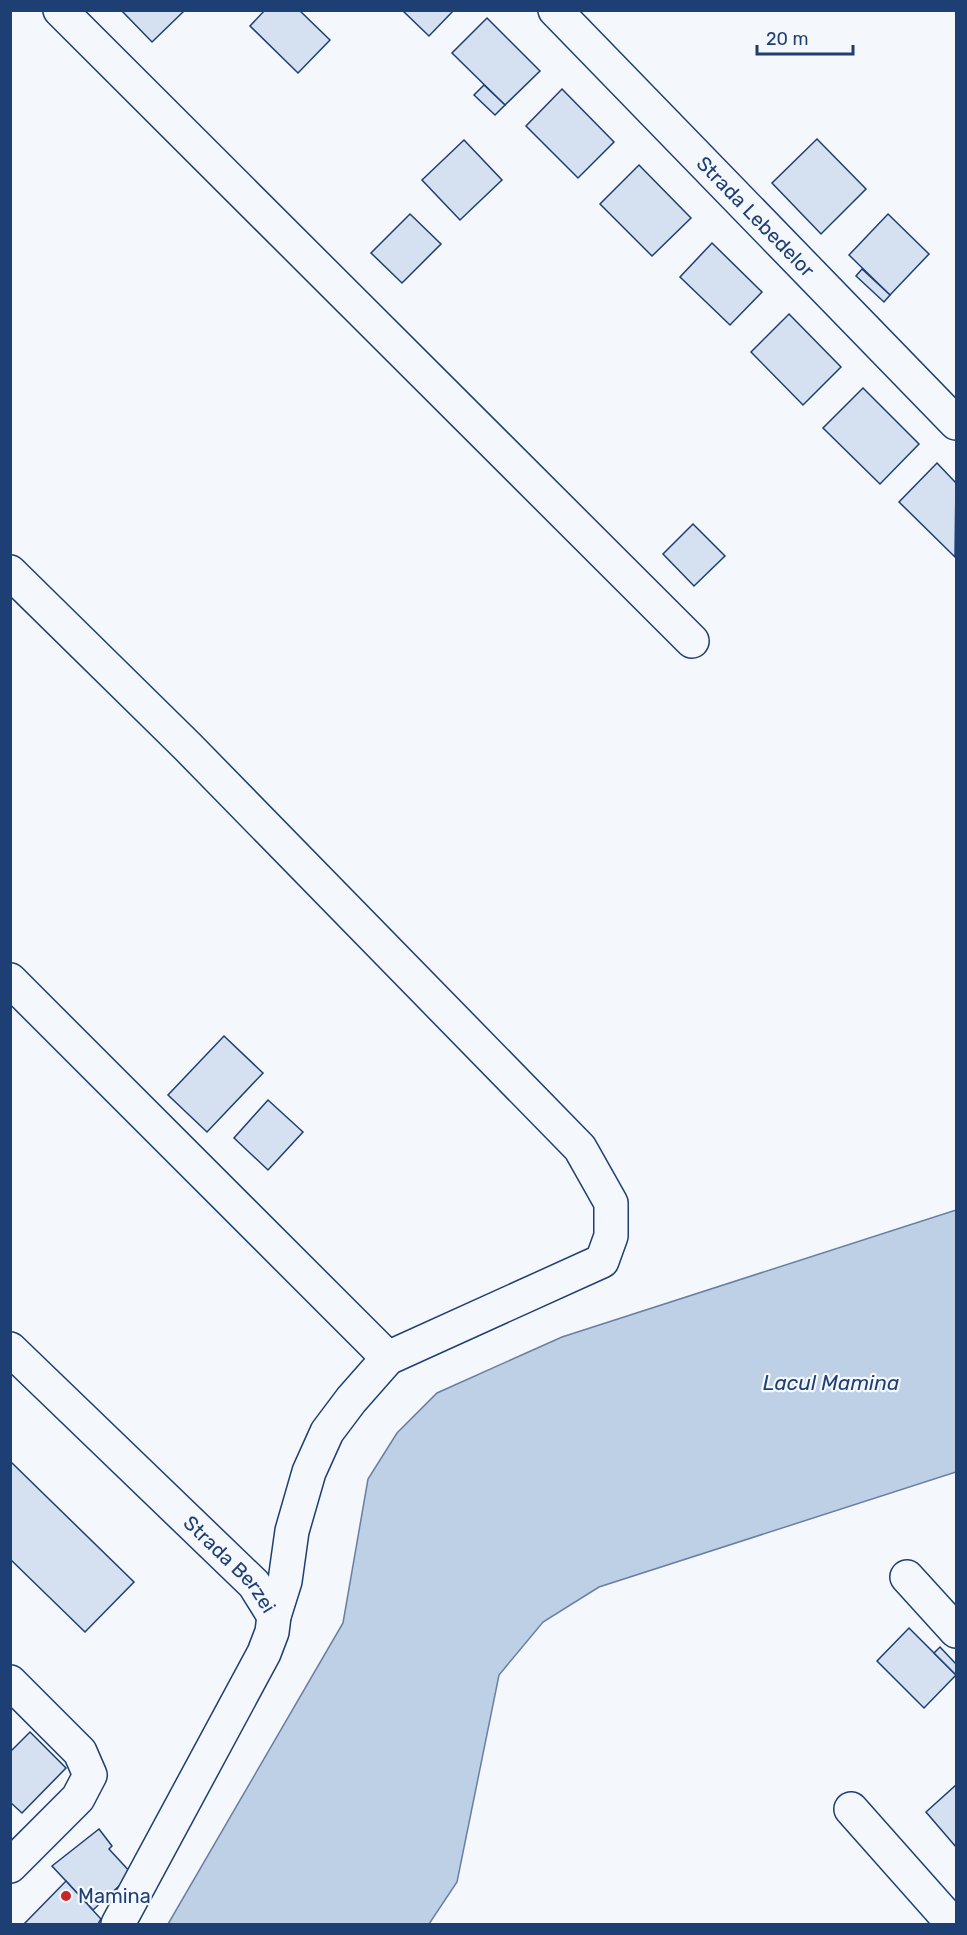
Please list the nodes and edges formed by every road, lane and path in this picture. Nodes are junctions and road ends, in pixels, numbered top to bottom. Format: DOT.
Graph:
graph roads {
  1 [pos="60,10"];
  2 [pos="555,10"];
  3 [pos="957,423"];
  4 [pos="10,572"];
  5 [pos="692,641"];
  6 [pos="10,980"];
  7 [pos="10,1349"];
  8 [pos="388,1358"];
  9 [pos="906,1576"];
  10 [pos="274,1616"];
  11 [pos="957,1631"];
  12 [pos="10,1682"];
  13 [pos="852,1809"];
  14 [pos="10,1866"];
  15 [pos="118,1924"];
  16 [pos="953,1924"];
  1 -- 5 [label="street"];
  2 -- 3 [label="street, Strada Lebedelor"];
  4 -- 8 [label="street"];
  6 -- 8 [label="street"];
  7 -- 10 [label="street, Strada Berzei"];
  8 -- 10 [label="street"];
  9 -- 11 [label="street"];
  10 -- 15 [label="street, Strada Berzei"];
  12 -- 14 [label="street"];
  13 -- 16 [label="street"];
}
